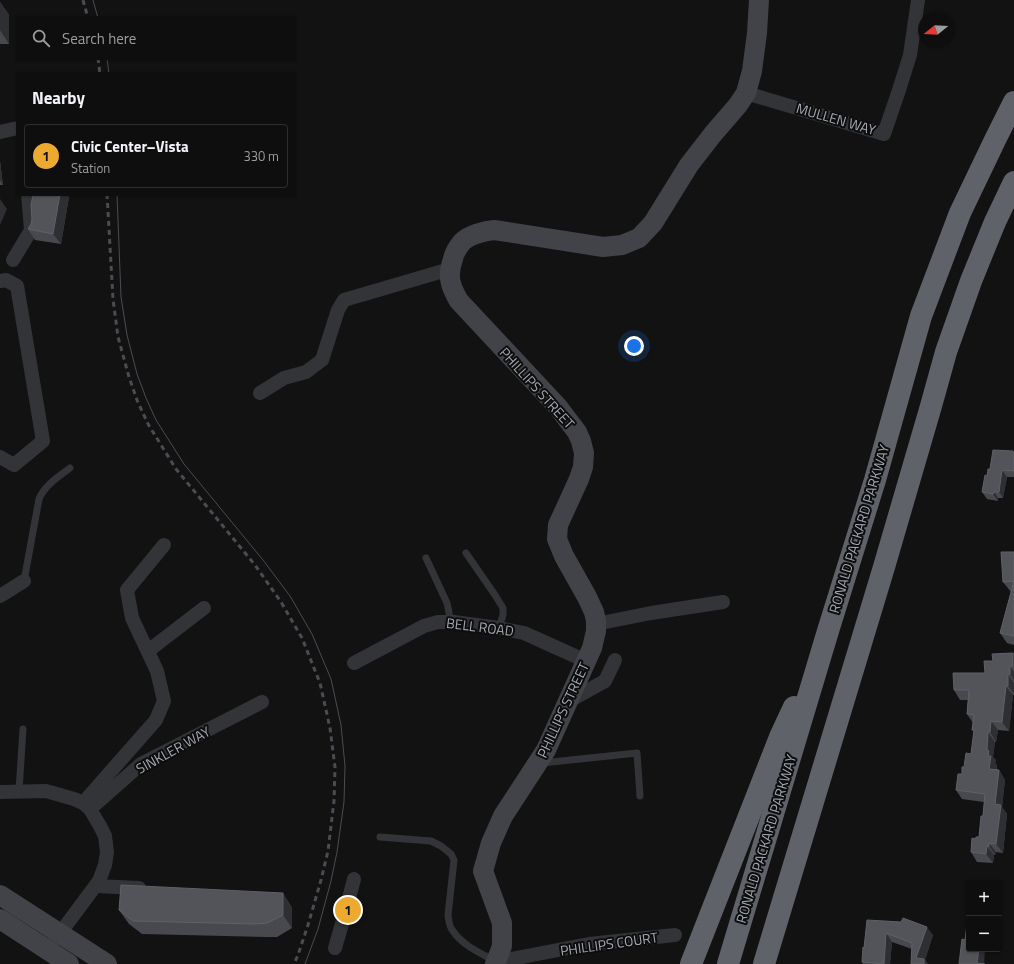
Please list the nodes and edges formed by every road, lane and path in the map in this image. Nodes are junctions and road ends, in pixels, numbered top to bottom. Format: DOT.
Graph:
graph roads {
  1 [pos="759,0"];
  2 [pos="918,0"];
  3 [pos="746,93"];
  4 [pos="1014,102"];
  5 [pos="16,128"];
  6 [pos="0,132"];
  7 [pos="1014,182"];
  8 [pos="28,196"];
  9 [pos="12,260"];
  10 [pos="450,269"];
  11 [pos="0,281"];
  12 [pos="260,393"];
  13 [pos="0,458"];
  14 [pos="70,468"];
  15 [pos="164,545"];
  16 [pos="466,553"];
  17 [pos="426,558"];
  18 [pos="24,581"];
  19 [pos="0,596"];
  20 [pos="723,602"];
  21 [pos="204,608"];
  22 [pos="451,622"];
  23 [pos="596,624"];
  24 [pos="499,628"];
  25 [pos="828,631"];
  26 [pos="148,651"];
  27 [pos="615,660"];
  28 [pos="586,661"];
  29 [pos="354,663"];
  30 [pos="262,702"];
  31 [pos="567,702"];
  32 [pos="23,729"];
  33 [pos="538,763"];
  34 [pos="19,791"];
  35 [pos="0,792"];
  36 [pos="640,796"];
  37 [pos="87,806"];
  38 [pos="803,836"];
  39 [pos="380,837"];
  40 [pos="354,879"];
  41 [pos="96,886"];
  42 [pos="155,889"];
  43 [pos="0,895"];
  44 [pos="0,919"];
  45 [pos="60,934"];
  46 [pos="675,935"];
  47 [pos="335,948"];
  48 [pos="43,957"];
  49 [pos="496,963"];
  50 [pos="69,964"];
  51 [pos="107,964"];
  52 [pos="691,964"];
  53 [pos="728,964"];
  54 [pos="764,964"];
  55 [pos="775,964"];
  1 -- 3 [label="street, PHILLIPS STREET"];
  2 -- 3 [label="street, MULLEN WAY"];
  3 -- 10 [label="street, PHILLIPS STREET"];
  4 -- 25 [label="highway, RONALD PACKARD PARKWAY"];
  5 -- 6 [label="street"];
  7 -- 38 [label="highway"];
  8 -- 9 [label="street"];
  10 -- 12 [label="street"];
  10 -- 23 [label="street, PHILLIPS STREET"];
  11 -- 13 [label="street"];
  14 -- 18 [label="lane"];
  15 -- 26 [label="street"];
  16 -- 24 [label="lane"];
  17 -- 22 [label="lane"];
  18 -- 19 [label="street"];
  20 -- 23 [label="street"];
  21 -- 26 [label="street"];
  22 -- 24 [label="street, BELL ROAD"];
  22 -- 29 [label="street, BELL ROAD"];
  23 -- 28 [label="street, PHILLIPS STREET"];
  24 -- 28 [label="street, BELL ROAD"];
  25 -- 52 [label="highway"];
  25 -- 53 [label="highway, RONALD PACKARD PARKWAY"];
  26 -- 37 [label="street"];
  27 -- 31 [label="street"];
  28 -- 31 [label="street, PHILLIPS STREET"];
  30 -- 37 [label="street, SINKLER WAY"];
  31 -- 33 [label="street, PHILLIPS STREET"];
  32 -- 34 [label="lane"];
  33 -- 36 [label="lane"];
  33 -- 49 [label="street, PHILLIPS STREET"];
  34 -- 35 [label="street"];
  34 -- 37 [label="street"];
  37 -- 41 [label="street"];
  38 -- 54 [label="highway"];
  38 -- 55 [label="highway"];
  39 -- 49 [label="lane"];
  40 -- 47 [label="street"];
  41 -- 42 [label="street"];
  41 -- 45 [label="street"];
  43 -- 45 [label="street"];
  44 -- 48 [label="street"];
  45 -- 48 [label="street"];
  45 -- 51 [label="street"];
  46 -- 49 [label="street, PHILLIPS COURT"];
  48 -- 50 [label="street"];
}
